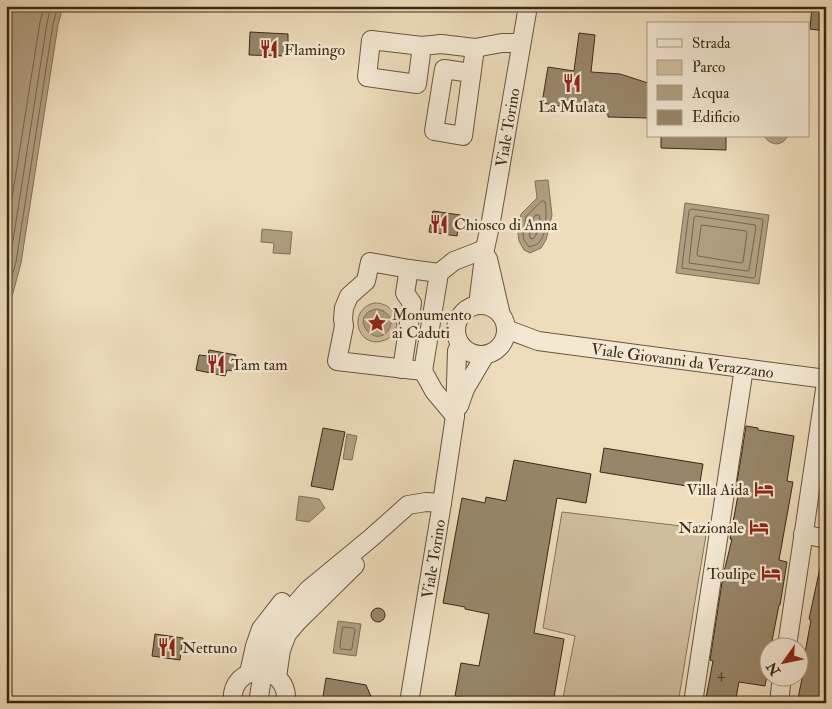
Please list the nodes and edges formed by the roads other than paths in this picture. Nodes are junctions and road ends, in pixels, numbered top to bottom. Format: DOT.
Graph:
graph roads {
  1 [pos="528,6"];
  2 [pos="521,43"];
  3 [pos="422,46"];
  4 [pos="475,48"];
  5 [pos="471,74"];
  6 [pos="485,249"];
  7 [pos="409,269"];
  8 [pos="439,273"];
  9 [pos="478,305"];
  10 [pos="503,322"];
  11 [pos="538,342"];
  12 [pos="460,344"];
  13 [pos="490,353"];
  14 [pos="744,368"];
  15 [pos="402,370"];
  16 [pos="423,372"];
  17 [pos="826,379"];
  18 [pos="826,383"];
  19 [pos="455,416"];
  20 [pos="442,503"];
  21 [pos="803,534"];
  22 [pos="371,538"];
  23 [pos="826,539"];
  24 [pos="788,636"];
  25 [pos="266,656"];
  26 [pos="263,678"];
  27 [pos="781,686"];
  28 [pos="234,703"];
  29 [pos="258,703"];
  30 [pos="286,703"];
  31 [pos="409,703"];
  32 [pos="693,703"];
  33 [pos="779,703"];
  1 -- 2 [label="street, Viale Torino"];
  2 -- 4 [label="street"];
  2 -- 6 [label="street, Viale Torino"];
  3 -- 4 [label="street"];
  4 -- 5 [label="street"];
  6 -- 8 [label="street"];
  6 -- 9 [label="street, Viale Torino"];
  6 -- 10 [label="street, Viale Torino"];
  7 -- 8 [label="street"];
  7 -- 15 [label="street"];
  7 -- 15 [label="street"];
  8 -- 16 [label="street"];
  9 -- 10 [label="street"];
  9 -- 12 [label="street"];
  10 -- 11 [label="street, Viale Giovanni da Verazzano"];
  10 -- 13 [label="street"];
  11 -- 13 [label="street, Viale Giovanni da Verazzano"];
  11 -- 14 [label="street, Viale Giovanni da Verazzano"];
  12 -- 13 [label="street"];
  12 -- 19 [label="street, Viale Torino"];
  13 -- 19 [label="street, Viale Torino"];
  14 -- 17 [label="street, Viale Giovanni da Verazzano"];
  14 -- 32 [label="street"];
  15 -- 16 [label="street"];
  16 -- 19 [label="street"];
  18 -- 21 [label="street"];
  19 -- 20 [label="street, Viale Torino"];
  20 -- 22 [label="street"];
  20 -- 31 [label="street, Viale Torino"];
  21 -- 23 [label="street"];
  21 -- 24 [label="street"];
  22 -- 25 [label="street"];
  22 -- 26 [label="street"];
  22 -- 26 [label="street"];
  26 -- 28 [label="street"];
  26 -- 29 [label="street"];
  26 -- 30 [label="street"];
  27 -- 33 [label="street"];
}
